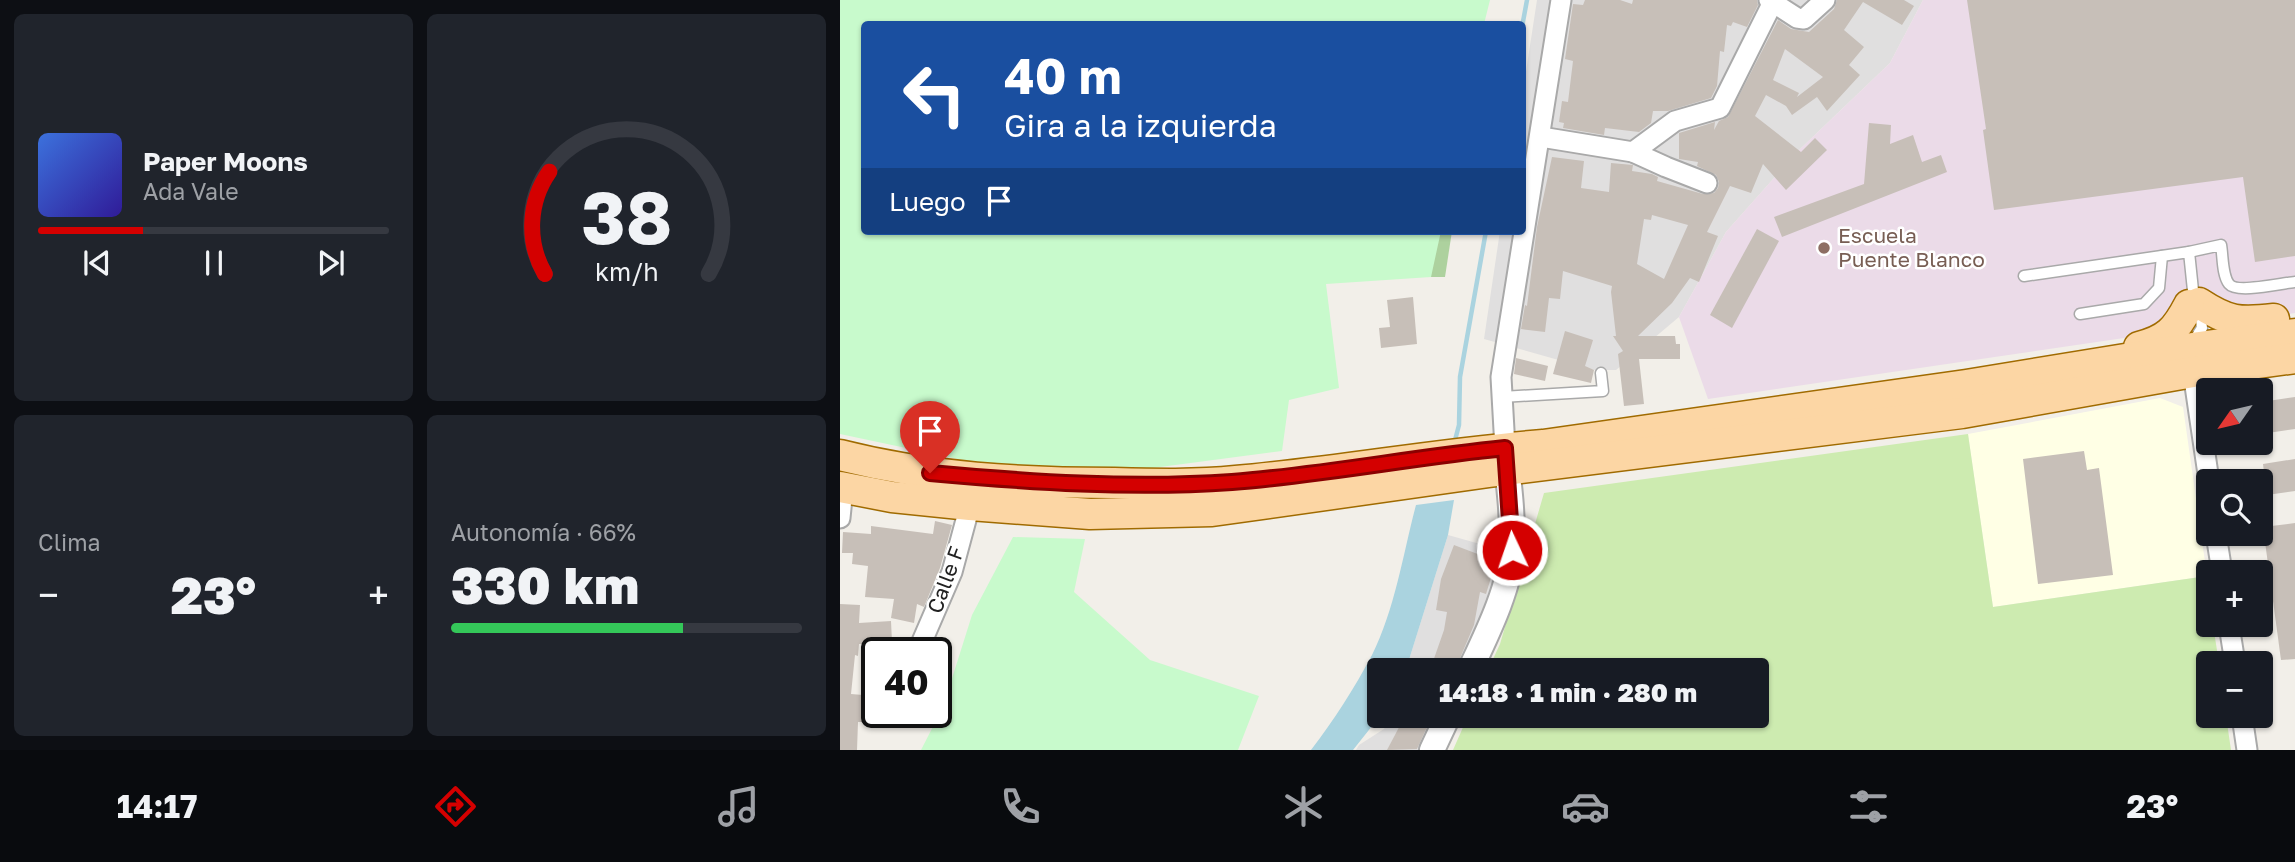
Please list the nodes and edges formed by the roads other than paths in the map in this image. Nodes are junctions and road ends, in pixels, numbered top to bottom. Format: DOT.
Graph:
graph roads {
  1 [pos="1561,0"];
  2 [pos="1825,0"];
  3 [pos="1772,1"];
  4 [pos="1541,137"];
  5 [pos="1633,152"];
  6 [pos="1707,183"];
  7 [pos="1526,227"];
  8 [pos="1525,235"];
  9 [pos="2189,252"];
  10 [pos="2162,256"];
  11 [pos="2024,276"];
  12 [pos="2295,282"];
  13 [pos="2194,302"];
  14 [pos="2080,314"];
  15 [pos="2295,317"];
  16 [pos="2295,334"];
  17 [pos="2197,351"];
  18 [pos="2295,358"];
  19 [pos="2118,360"];
  20 [pos="1601,373"];
  21 [pos="1502,397"];
  22 [pos="840,455"];
  23 [pos="1496,461"];
  24 [pos="2208,469"];
  25 [pos="1391,474"];
  26 [pos="841,487"];
  27 [pos="970,505"];
  28 [pos="840,519"];
  29 [pos="924,637"];
  30 [pos="1476,658"];
  31 [pos="1442,728"];
  32 [pos="2244,728"];
  33 [pos="1432,750"];
  34 [pos="2247,750"];
  1 -- 4 [label="street"];
  2 -- 3 [label="street"];
  3 -- 5 [label="street"];
  4 -- 5 [label="street"];
  4 -- 7 [label="street"];
  5 -- 6 [label="street"];
  8 -- 21 [label="street"];
  9 -- 10 [label="lane"];
  9 -- 12 [label="lane"];
  9 -- 13 [label="lane"];
  10 -- 11 [label="lane"];
  10 -- 14 [label="lane"];
  13 -- 15 [label="main road"];
  13 -- 17 [label="lane"];
  13 -- 19 [label="main road"];
  16 -- 17 [label="main road"];
  17 -- 18 [label="main road"];
  17 -- 19 [label="main road"];
  17 -- 23 [label="main road"];
  17 -- 24 [label="street"];
  19 -- 23 [label="main road"];
  20 -- 21 [label="lane"];
  21 -- 23 [label="street"];
  22 -- 25 [label="main road"];
  23 -- 25 [label="main road"];
  23 -- 30 [label="street"];
  25 -- 27 [label="main road"];
  26 -- 27 [label="main road"];
  26 -- 28 [label="street"];
  27 -- 29 [label="street, Calle F"];
  31 -- 33 [label="street"];
  32 -- 34 [label="street"];
}
